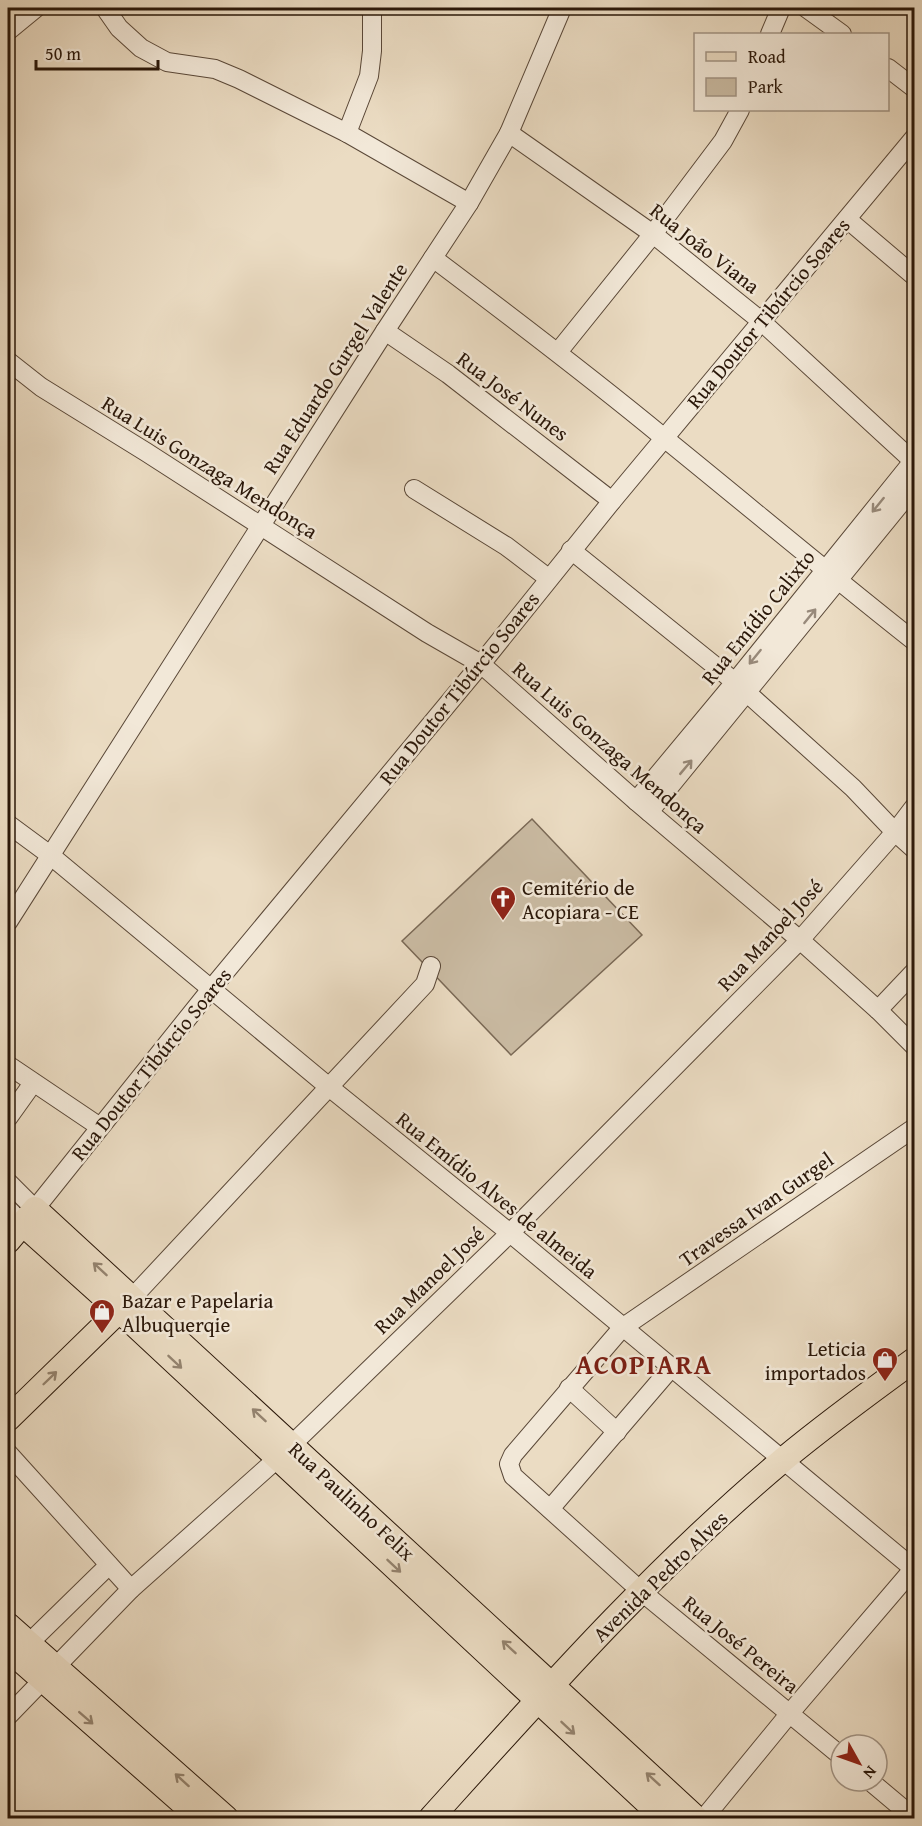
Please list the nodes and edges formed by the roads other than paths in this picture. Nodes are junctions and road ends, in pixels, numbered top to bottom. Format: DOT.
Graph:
graph roads {
  1 [pos="36,8"];
  2 [pos="105,8"];
  3 [pos="372,8"];
  4 [pos="562,8"];
  5 [pos="781,8"];
  6 [pos="806,8"];
  7 [pos="8,31"];
  8 [pos="770,33"];
  9 [pos="841,33"];
  10 [pos="889,69"];
  11 [pos="915,88"];
  12 [pos="740,111"];
  13 [pos="347,133"];
  14 [pos="509,133"];
  15 [pos="915,138"];
  16 [pos="469,203"];
  17 [pos="847,219"];
  18 [pos="652,234"];
  19 [pos="433,258"];
  20 [pos="915,276"];
  21 [pos="761,321"];
  22 [pos="385,331"];
  23 [pos="558,352"];
  24 [pos="8,361"];
  25 [pos="664,437"];
  26 [pos="914,461"];
  27 [pos="915,487"];
  28 [pos="414,489"];
  29 [pos="612,501"];
  30 [pos="261,525"];
  31 [pos="571,550"];
  32 [pos="832,576"];
  33 [pos="548,579"];
  34 [pos="915,641"];
  35 [pos="481,664"];
  36 [pos="740,688"];
  37 [pos="642,807"];
  38 [pos="915,807"];
  39 [pos="8,824"];
  40 [pos="895,832"];
  41 [pos="915,849"];
  42 [pos="50,855"];
  43 [pos="8,922"];
  44 [pos="800,940"];
  45 [pos="431,966"];
  46 [pos="915,972"];
  47 [pos="210,988"];
  48 [pos="878,1010"];
  49 [pos="915,1046"];
  50 [pos="8,1065"];
  51 [pos="33,1083"];
  52 [pos="329,1087"];
  53 [pos="8,1118"];
  54 [pos="100,1127"];
  55 [pos="915,1128"];
  56 [pos="8,1182"];
  57 [pos="18,1221"];
  58 [pos="510,1233"];
  59 [pos="126,1305"];
  60 [pos="622,1328"];
  61 [pos="915,1360"];
  62 [pos="671,1368"];
  63 [pos="569,1388"];
  64 [pos="8,1418"];
  65 [pos="617,1432"];
  66 [pos="285,1451"];
  67 [pos="8,1453"];
  68 [pos="783,1460"];
  69 [pos="550,1509"];
  70 [pos="109,1564"];
  71 [pos="914,1568"];
  72 [pos="131,1589"];
  73 [pos="642,1592"];
  74 [pos="8,1625"];
  75 [pos="17,1650"];
  76 [pos="49,1672"];
  77 [pos="544,1693"];
  78 [pos="790,1713"];
  79 [pos="8,1716"];
  80 [pos="829,1746"];
  81 [pos="884,1793"];
  82 [pos="200,1818"];
  83 [pos="226,1818"];
  84 [pos="431,1818"];
  85 [pos="664,1818"];
  86 [pos="696,1818"];
  87 [pos="704,1818"];
  88 [pos="914,1818"];
  1 -- 7 [label="street"];
  2 -- 13 [label="street"];
  3 -- 13 [label="street"];
  4 -- 14 [label="street, Rua Eduardo Gurgel Valente"];
  5 -- 8 [label="street"];
  6 -- 9 [label="street"];
  10 -- 11 [label="street"];
  12 -- 18 [label="street"];
  13 -- 16 [label="street"];
  14 -- 16 [label="street, Rua Eduardo Gurgel Valente"];
  14 -- 18 [label="street, Rua João Viana"];
  15 -- 17 [label="street, Rua Doutor Tibúrcio Soares"];
  16 -- 19 [label="street, Rua Eduardo Gurgel Valente"];
  17 -- 20 [label="street"];
  17 -- 21 [label="street, Rua Doutor Tibúrcio Soares"];
  18 -- 21 [label="street, Rua João Viana"];
  18 -- 23 [label="street"];
  19 -- 22 [label="street, Rua Eduardo Gurgel Valente"];
  19 -- 23 [label="street"];
  21 -- 25 [label="street, Rua Doutor Tibúrcio Soares"];
  21 -- 26 [label="street, Rua João Viana"];
  22 -- 29 [label="street, Rua José Nunes"];
  22 -- 30 [label="street, Rua Eduardo Gurgel Valente"];
  23 -- 25 [label="street"];
  24 -- 30 [label="street, Rua Luis Gonzaga Mendonça"];
  25 -- 29 [label="street, Rua Doutor Tibúrcio Soares"];
  25 -- 32 [label="street"];
  26 -- 32 [label="street, Rua Emídio Calixto, one-way"];
  27 -- 32 [label="street, Rua Emídio Calixto"];
  28 -- 33 [label="street"];
  29 -- 31 [label="street, Rua Doutor Tibúrcio Soares"];
  30 -- 35 [label="street, Rua Luis Gonzaga Mendonça"];
  30 -- 42 [label="street, Rua Eduardo Gurgel Valente"];
  31 -- 33 [label="street, Rua Doutor Tibúrcio Soares"];
  31 -- 36 [label="street"];
  32 -- 34 [label="street"];
  32 -- 36 [label="street, Rua Emídio Calixto"];
  33 -- 35 [label="street, Rua Doutor Tibúrcio Soares"];
  35 -- 37 [label="street, Rua Luis Gonzaga Mendonça"];
  35 -- 47 [label="street, Rua Doutor Tibúrcio Soares"];
  36 -- 37 [label="street, Rua Emídio Calixto"];
  36 -- 40 [label="street"];
  37 -- 44 [label="street, Rua Luis Gonzaga Mendonça"];
  38 -- 40 [label="street, Rua Manoel José"];
  39 -- 42 [label="street, Rua Emídio Alves de almeida"];
  40 -- 41 [label="street"];
  40 -- 44 [label="street, Rua Manoel José"];
  42 -- 43 [label="street, Rua Eduardo Gurgel Valente"];
  42 -- 47 [label="street, Rua Emídio Alves de almeida"];
  44 -- 48 [label="street, Rua Luis Gonzaga Mendonça"];
  44 -- 58 [label="street, Rua Manoel José"];
  45 -- 52 [label="street"];
  46 -- 48 [label="street"];
  47 -- 52 [label="street, Rua Emídio Alves de almeida"];
  47 -- 54 [label="street, Rua Doutor Tibúrcio Soares"];
  48 -- 49 [label="street, Rua Luis Gonzaga Mendonça"];
  50 -- 51 [label="street"];
  51 -- 53 [label="street"];
  51 -- 54 [label="street"];
  52 -- 58 [label="street, Rua Emídio Alves de almeida"];
  52 -- 59 [label="street"];
  54 -- 57 [label="street, Rua Doutor Tibúrcio Soares"];
  55 -- 60 [label="street, Travessa Ivan Gurgel"];
  56 -- 57 [label="street, Rua Paulinho Felix"];
  57 -- 59 [label="main road, Rua Paulinho Felix"];
  58 -- 60 [label="street, Rua Emídio Alves de almeida"];
  58 -- 66 [label="street, Rua Manoel José"];
  64 -- 59 [label="main road, one-way"];
  59 -- 66 [label="main road, Rua Paulinho Felix"];
  60 -- 62 [label="street, Rua Emídio Alves de almeida"];
  60 -- 63 [label="street, Rua José Pereira"];
  61 -- 68 [label="main road, Avenida Pedro Alves"];
  62 -- 65 [label="street"];
  62 -- 68 [label="street, Rua Emídio Alves de almeida"];
  63 -- 65 [label="street"];
  63 -- 69 [label="street, Rua José Pereira"];
  65 -- 69 [label="street"];
  66 -- 72 [label="street, Rua Manoel José"];
  66 -- 77 [label="main road, Rua Paulinho Felix"];
  67 -- 70 [label="street"];
  68 -- 71 [label="street, Rua Emídio Alves de almeida"];
  68 -- 73 [label="main road, Avenida Pedro Alves"];
  69 -- 73 [label="street, Rua José Pereira"];
  70 -- 72 [label="street"];
  70 -- 75 [label="street"];
  71 -- 78 [label="street"];
  72 -- 76 [label="street, Rua Manoel José"];
  73 -- 77 [label="main road, Avenida Pedro Alves"];
  73 -- 78 [label="street, Rua José Pereira"];
  74 -- 75 [label="main road"];
  75 -- 76 [label="main road"];
  76 -- 79 [label="street, Rua Manoel José"];
  76 -- 82 [label="main road, one-way"];
  83 -- 76 [label="main road, one-way"];
  77 -- 84 [label="main road, Avenida Pedro Alves"];
  77 -- 85 [label="main road, Rua Paulinho Felix, one-way"];
  86 -- 77 [label="main road, Rua Paulinho Felix, one-way"];
  78 -- 80 [label="street, Rua José Pereira"];
  78 -- 87 [label="street"];
  81 -- 88 [label="street"];
}
